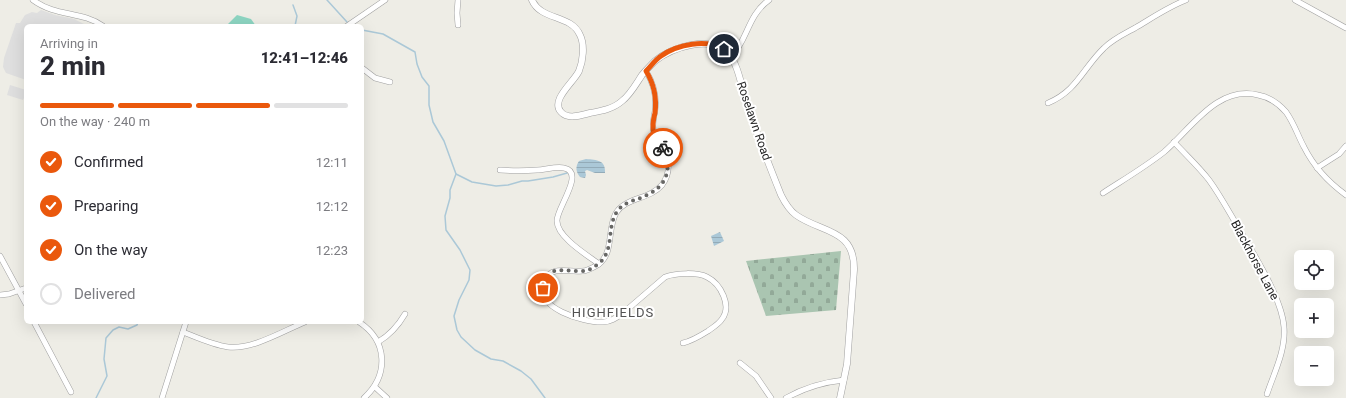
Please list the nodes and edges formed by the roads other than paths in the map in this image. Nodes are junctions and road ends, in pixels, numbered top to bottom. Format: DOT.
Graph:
graph roads {
  1 [pos="33,0"];
  2 [pos="385,0"];
  3 [pos="458,0"];
  4 [pos="532,0"];
  5 [pos="769,0"];
  6 [pos="1186,0"];
  7 [pos="1295,0"];
  8 [pos="99,24"];
  9 [pos="350,24"];
  10 [pos="458,25"];
  11 [pos="1346,28"];
  12 [pos="731,57"];
  13 [pos="364,70"];
  14 [pos="646,71"];
  15 [pos="390,82"];
  16 [pos="1048,103"];
  17 [pos="1174,142"];
  18 [pos="1346,146"];
  19 [pos="1317,168"];
  20 [pos="500,170"];
  21 [pos="1103,193"];
  22 [pos="1346,195"];
  23 [pos="0,256"];
  24 [pos="599,264"];
  25 [pos="24,289"];
  26 [pos="19,291"];
  27 [pos="0,295"];
  28 [pos="24,300"];
  29 [pos="405,314"];
  30 [pos="35,324"];
  31 [pos="185,324"];
  32 [pos="300,324"];
  33 [pos="361,324"];
  34 [pos="183,332"];
  35 [pos="378,342"];
  36 [pos="683,343"];
  37 [pos="740,363"];
  38 [pos="844,380"];
  39 [pos="375,387"];
  40 [pos="71,392"];
  41 [pos="1267,394"];
  42 [pos="162,398"];
  43 [pos="364,398"];
  44 [pos="387,398"];
  45 [pos="771,398"];
  46 [pos="786,398"];
  47 [pos="840,398"];
  1 -- 8 [label="street"];
  2 -- 9 [label="street"];
  3 -- 10 [label="street"];
  4 -- 14 [label="street"];
  5 -- 12 [label="street"];
  6 -- 16 [label="street"];
  7 -- 11 [label="street"];
  12 -- 14 [label="street"];
  12 -- 38 [label="street, Roselawn Road"];
  13 -- 15 [label="street"];
  14 -- 24 [label="street"];
  17 -- 19 [label="street"];
  17 -- 21 [label="street"];
  17 -- 41 [label="street, Blackhorse Lane"];
  18 -- 19 [label="street"];
  19 -- 22 [label="street"];
  20 -- 24 [label="street"];
  23 -- 26 [label="street"];
  24 -- 36 [label="street"];
  25 -- 26 [label="street"];
  26 -- 27 [label="street"];
  26 -- 28 [label="street"];
  29 -- 35 [label="street"];
  30 -- 40 [label="street"];
  31 -- 34 [label="street"];
  32 -- 34 [label="street"];
  33 -- 35 [label="street"];
  34 -- 42 [label="street"];
  35 -- 39 [label="street"];
  37 -- 45 [label="street"];
  38 -- 46 [label="street"];
  38 -- 47 [label="street, Roselawn Road"];
  39 -- 43 [label="street"];
  39 -- 44 [label="street"];
}
